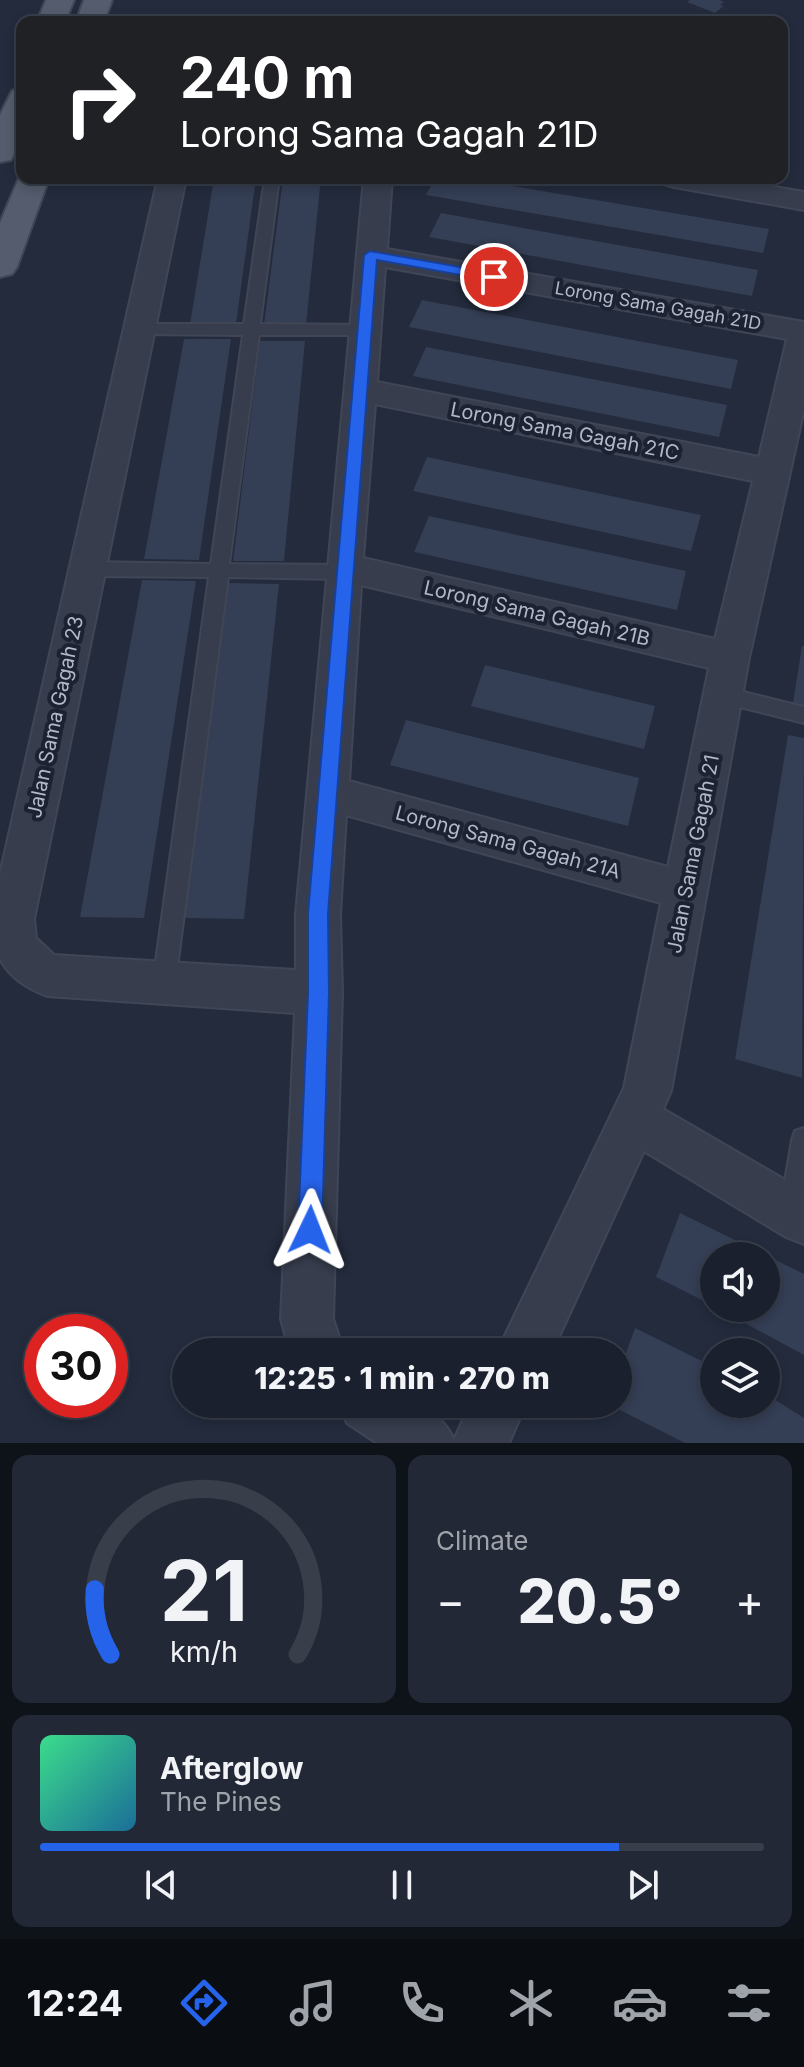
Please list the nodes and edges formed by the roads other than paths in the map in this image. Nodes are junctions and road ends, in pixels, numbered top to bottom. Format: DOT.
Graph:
graph roads {
  1 [pos="16,112"];
  2 [pos="0,153"];
  3 [pos="31,184"];
  4 [pos="171,184"];
  5 [pos="271,184"];
  6 [pos="377,184"];
  7 [pos="708,184"];
  8 [pos="804,201"];
  9 [pos="370,255"];
  10 [pos="0,267"];
  11 [pos="139,329"];
  12 [pos="252,330"];
  13 [pos="364,330"];
  14 [pos="804,334"];
  15 [pos="359,390"];
  16 [pos="785,448"];
  17 [pos="88,569"];
  18 [pos="220,570"];
  19 [pos="343,570"];
  20 [pos="726,677"];
  21 [pos="804,715"];
  22 [pos="329,793"];
  23 [pos="687,891"];
  24 [pos="164,983"];
  25 [pos="319,993"];
  26 [pos="635,1119"];
  27 [pos="804,1140"];
  28 [pos="799,1216"];
  29 [pos="312,1335"];
  30 [pos="531,1338"];
  31 [pos="388,1418"];
  32 [pos="492,1418"];
  33 [pos="427,1443"];
  34 [pos="480,1443"];
  1 -- 2 [label="main road"];
  3 -- 10 [label="main road"];
  4 -- 11 [label="street, Jalan Sama Gagah 23"];
  5 -- 12 [label="lane"];
  6 -- 9 [label="street"];
  7 -- 8 [label="street"];
  9 -- 13 [label="street"];
  9 -- 14 [label="street, Lorong Sama Gagah 21D"];
  11 -- 12 [label="lane"];
  11 -- 17 [label="street, Jalan Sama Gagah 23"];
  12 -- 13 [label="lane"];
  12 -- 18 [label="lane"];
  13 -- 15 [label="street"];
  14 -- 16 [label="street, Jalan Sama Gagah 21"];
  15 -- 16 [label="street, Lorong Sama Gagah 21C"];
  15 -- 19 [label="street"];
  16 -- 20 [label="street, Jalan Sama Gagah 21"];
  17 -- 18 [label="lane"];
  17 -- 24 [label="street, Jalan Sama Gagah 23"];
  18 -- 19 [label="lane"];
  18 -- 24 [label="lane"];
  19 -- 20 [label="street, Lorong Sama Gagah 21B"];
  19 -- 22 [label="street"];
  20 -- 21 [label="lane"];
  20 -- 23 [label="street, Jalan Sama Gagah 21"];
  22 -- 23 [label="street, Lorong Sama Gagah 21A"];
  22 -- 25 [label="street"];
  23 -- 26 [label="street, Jalan Sama Gagah 21"];
  24 -- 25 [label="street, Jalan Sama Gagah 23"];
  25 -- 29 [label="street"];
  26 -- 28 [label="street"];
  26 -- 30 [label="street, Jalan Sama Gagah 21"];
  27 -- 28 [label="lane"];
  31 -- 33 [label="street"];
  32 -- 34 [label="street"];
}
